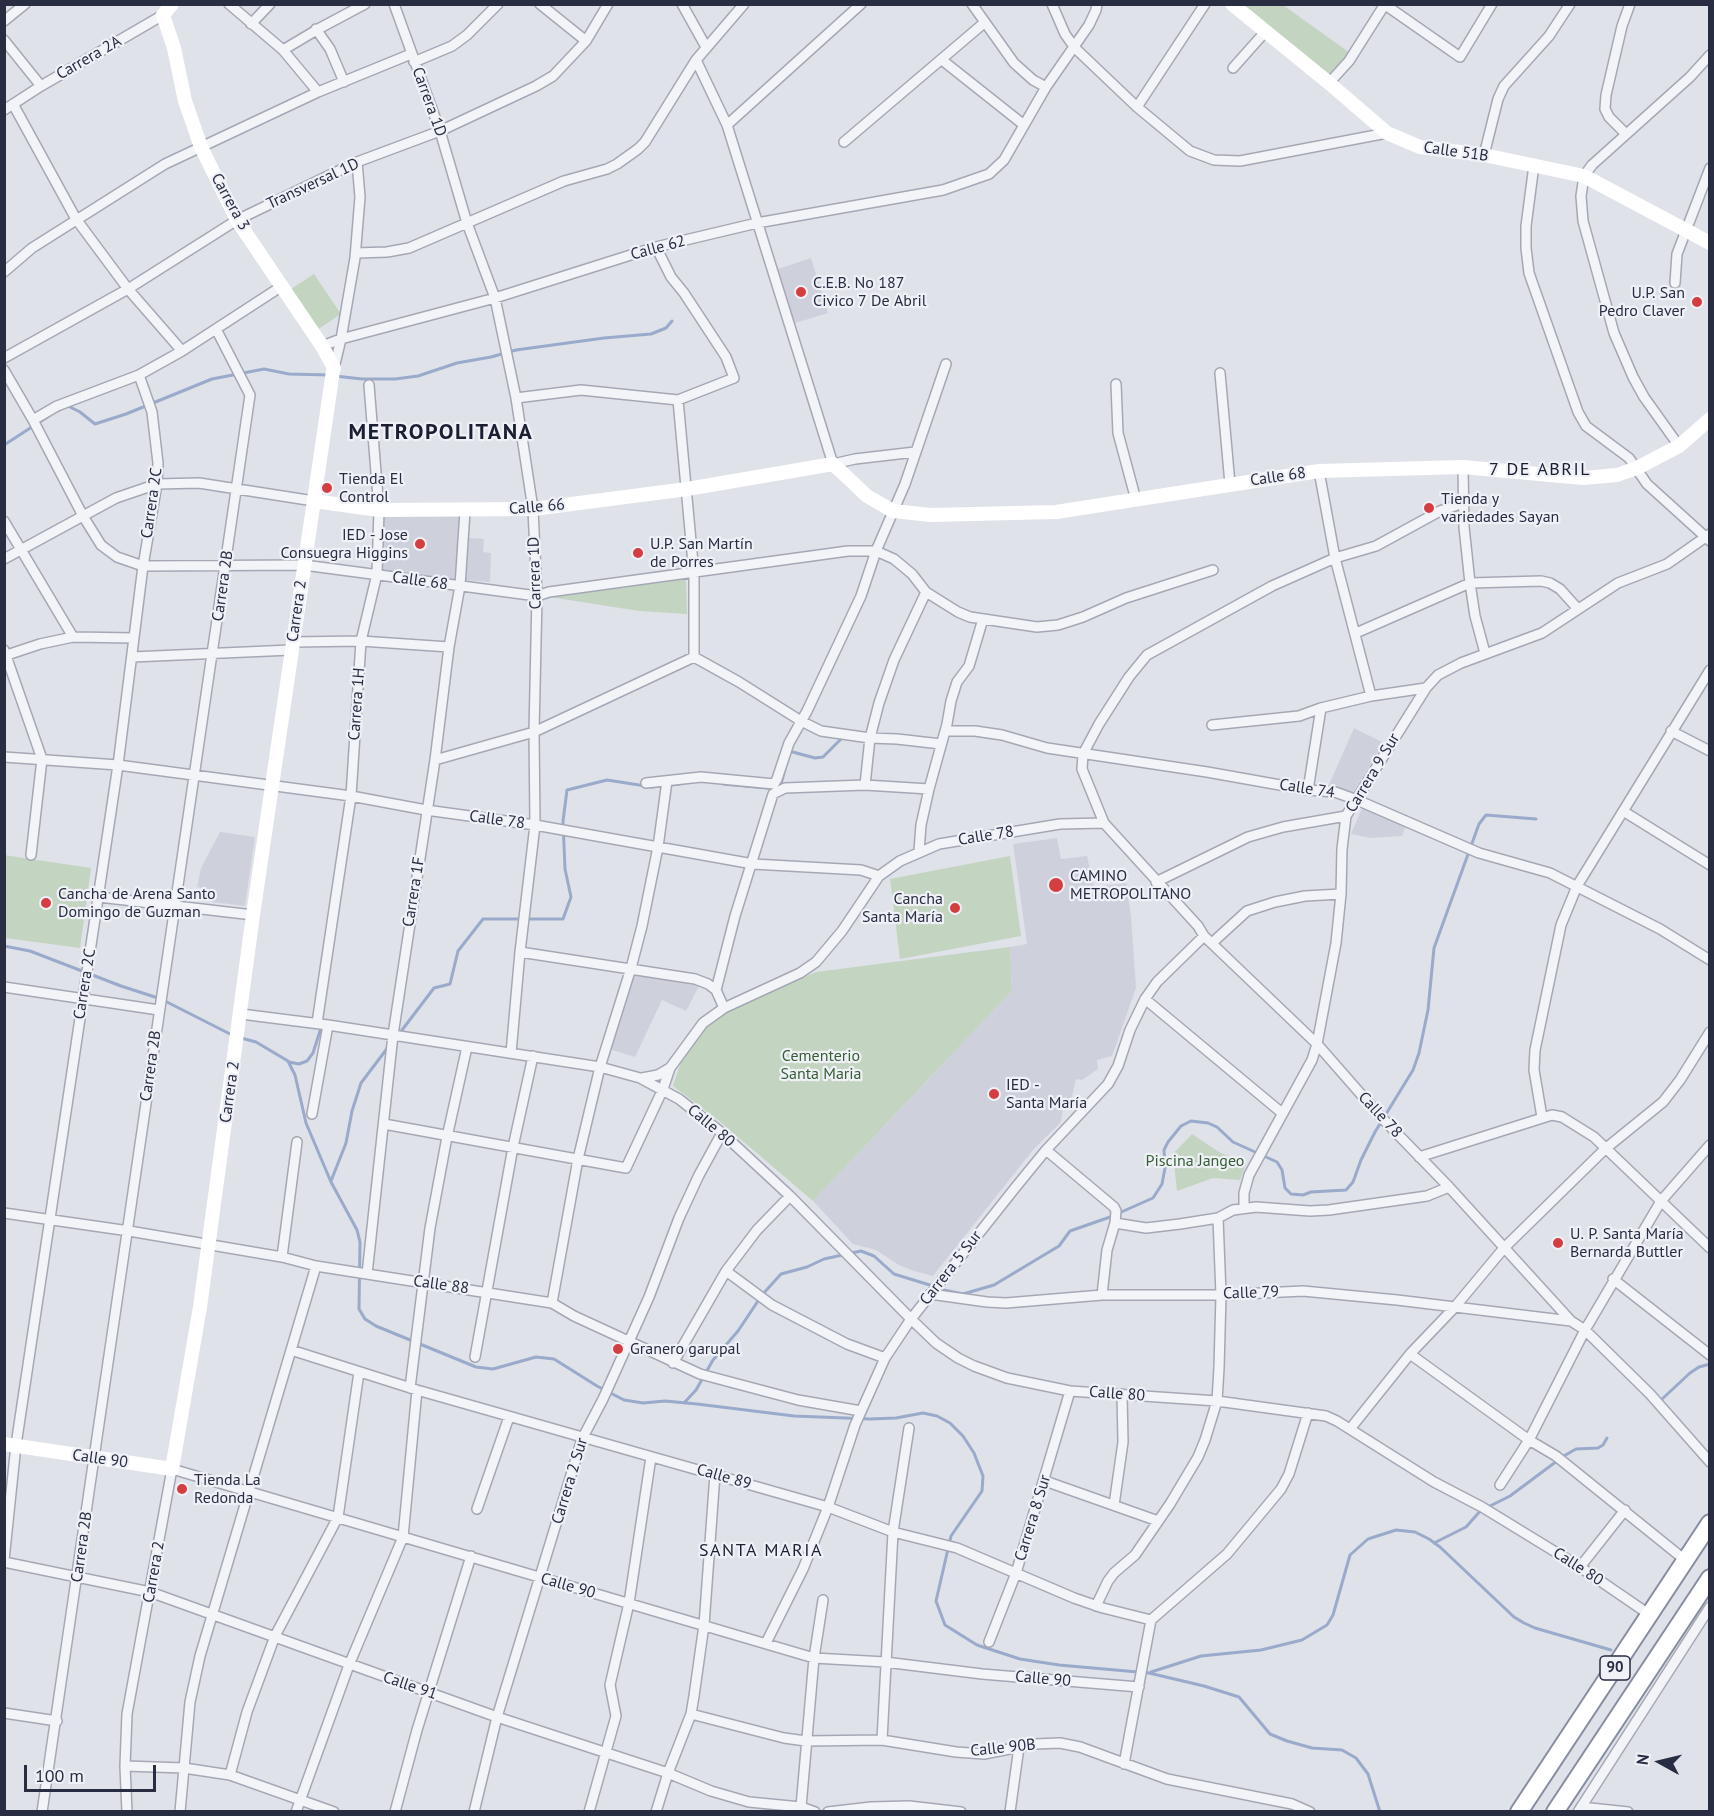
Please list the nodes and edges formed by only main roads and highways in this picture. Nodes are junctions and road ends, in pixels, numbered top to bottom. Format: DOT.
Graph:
graph roads {
  1 [pos="1710,1523"];
  2 [pos="1710,1578"];
  3 [pos="1519,1812"];
  4 [pos="1555,1812"];
  1 -- 3 [label="highway, 90"];
  2 -- 4 [label="highway, 90"];
}
